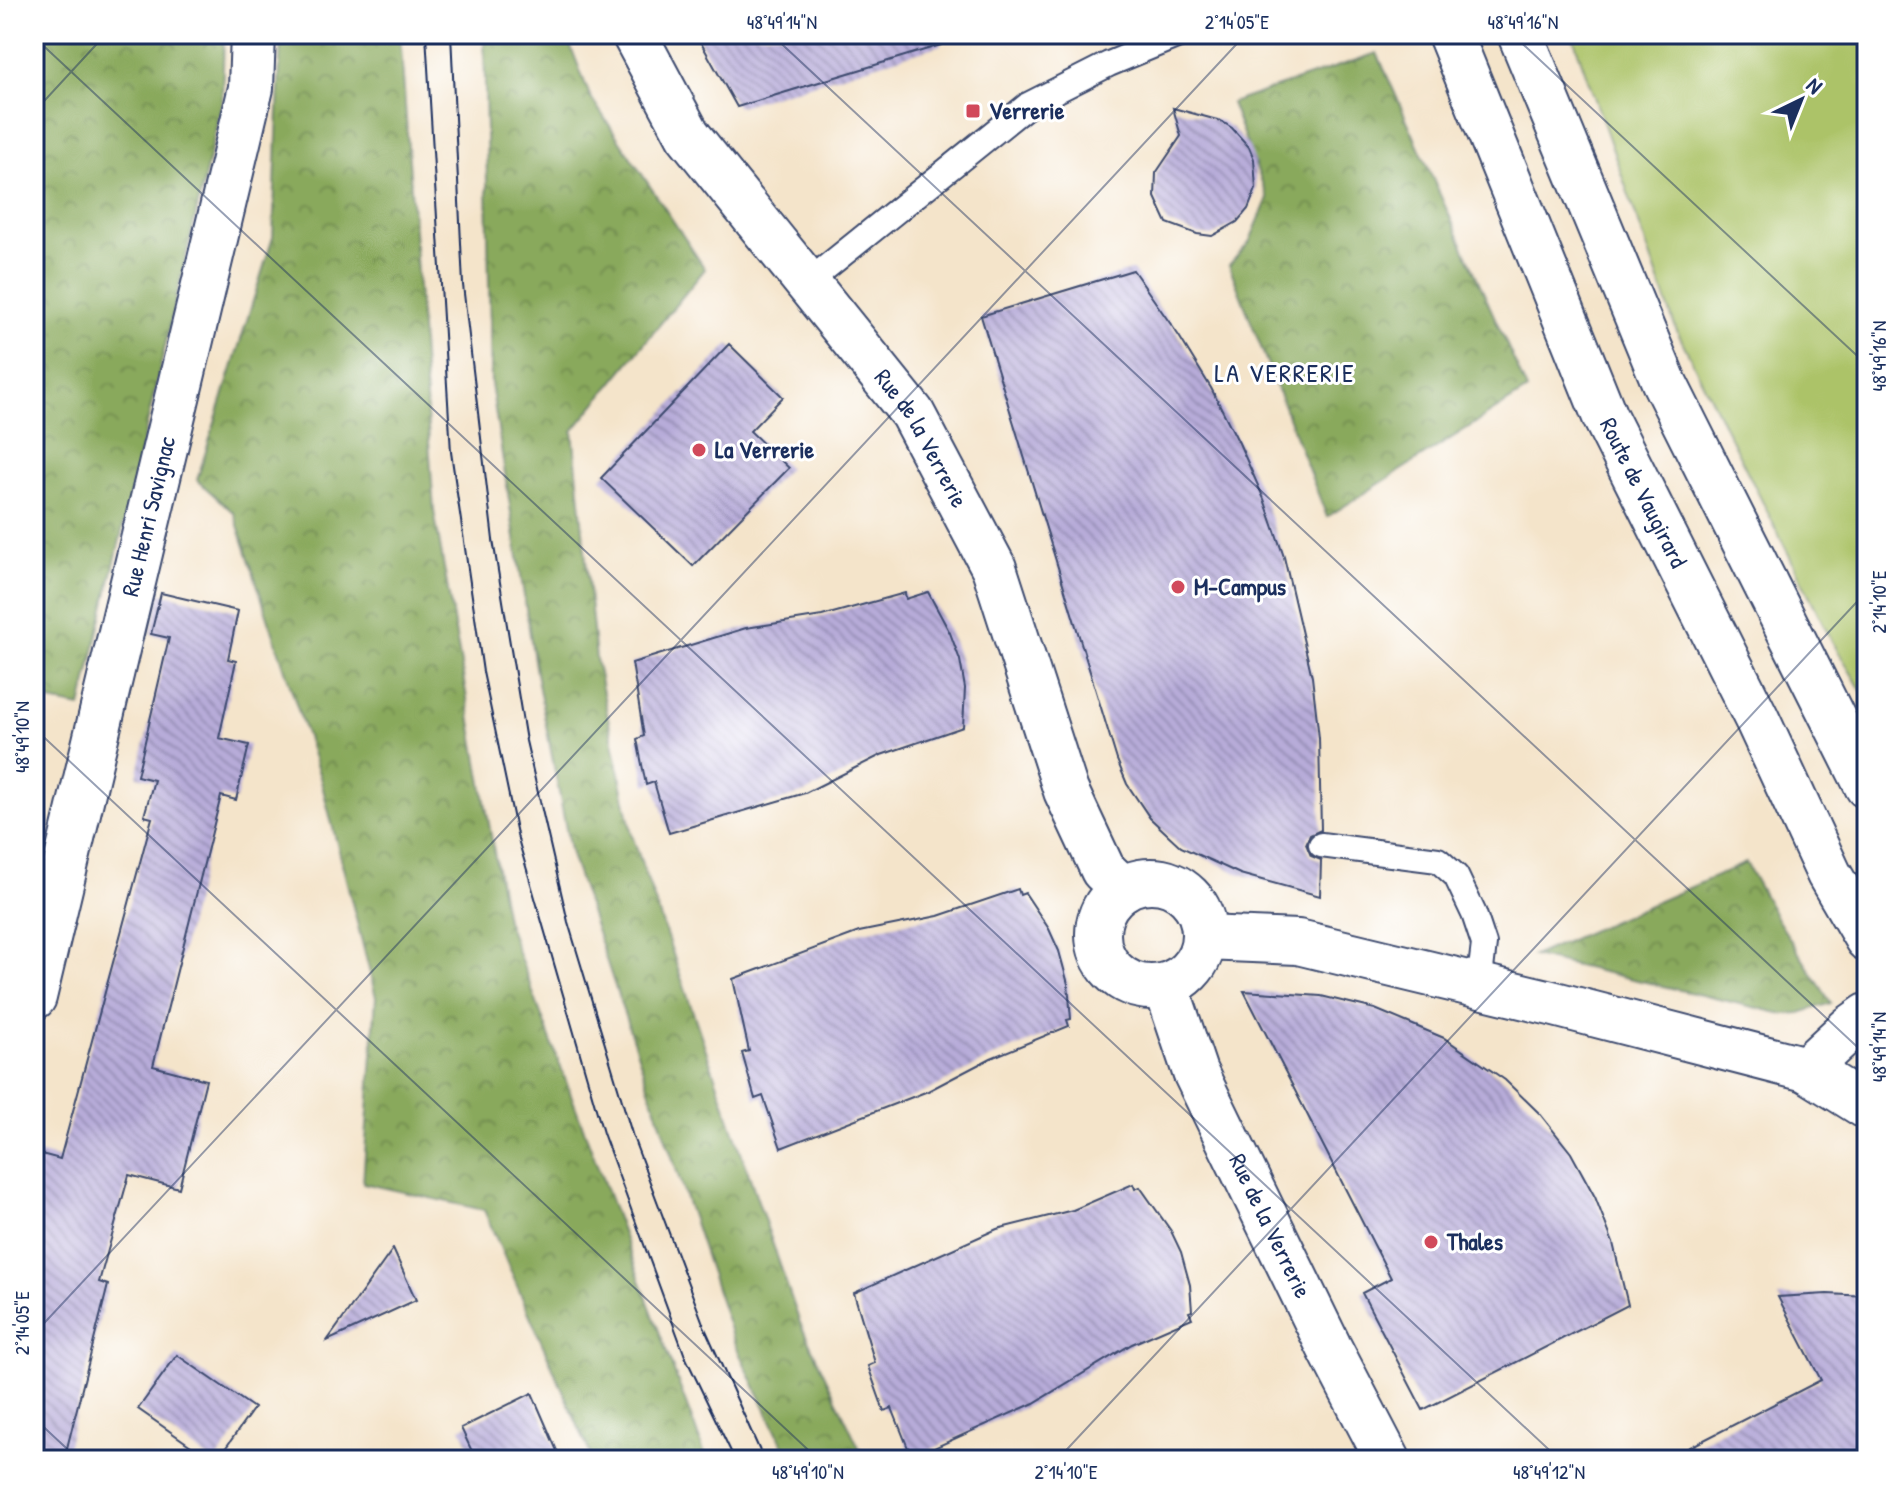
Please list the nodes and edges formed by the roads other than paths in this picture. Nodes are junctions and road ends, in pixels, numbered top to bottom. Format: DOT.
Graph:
graph roads {
  1 [pos="253,34"];
  2 [pos="634,34"];
  3 [pos="1181,34"];
  4 [pos="1450,34"];
  5 [pos="1520,34"];
  6 [pos="808,282"];
  7 [pos="1867,786"];
  8 [pos="1321,845"];
  9 [pos="1123,889"];
  10 [pos="1205,938"];
  11 [pos="1867,939"];
  12 [pos="1166,986"];
  13 [pos="1479,986"];
  14 [pos="34,997"];
  15 [pos="1867,1016"];
  16 [pos="1806,1069"];
  17 [pos="1867,1107"];
  18 [pos="1388,1460"];
  1 -- 14 [label="street, Rue Henri Savignac"];
  2 -- 6 [label="street, Rue de la Verrerie"];
  3 -- 6 [label="lane"];
  4 -- 11 [label="street, Route de Vaugirard"];
  5 -- 7 [label="street"];
  6 -- 9 [label="street, Rue de la Verrerie"];
  8 -- 13 [label="lane"];
  9 -- 10 [label="street"];
  9 -- 12 [label="street"];
  10 -- 12 [label="street"];
  10 -- 13 [label="street"];
  12 -- 18 [label="street, Rue de la Verrerie"];
  13 -- 16 [label="street"];
  15 -- 16 [label="street"];
  16 -- 17 [label="street"];
}
